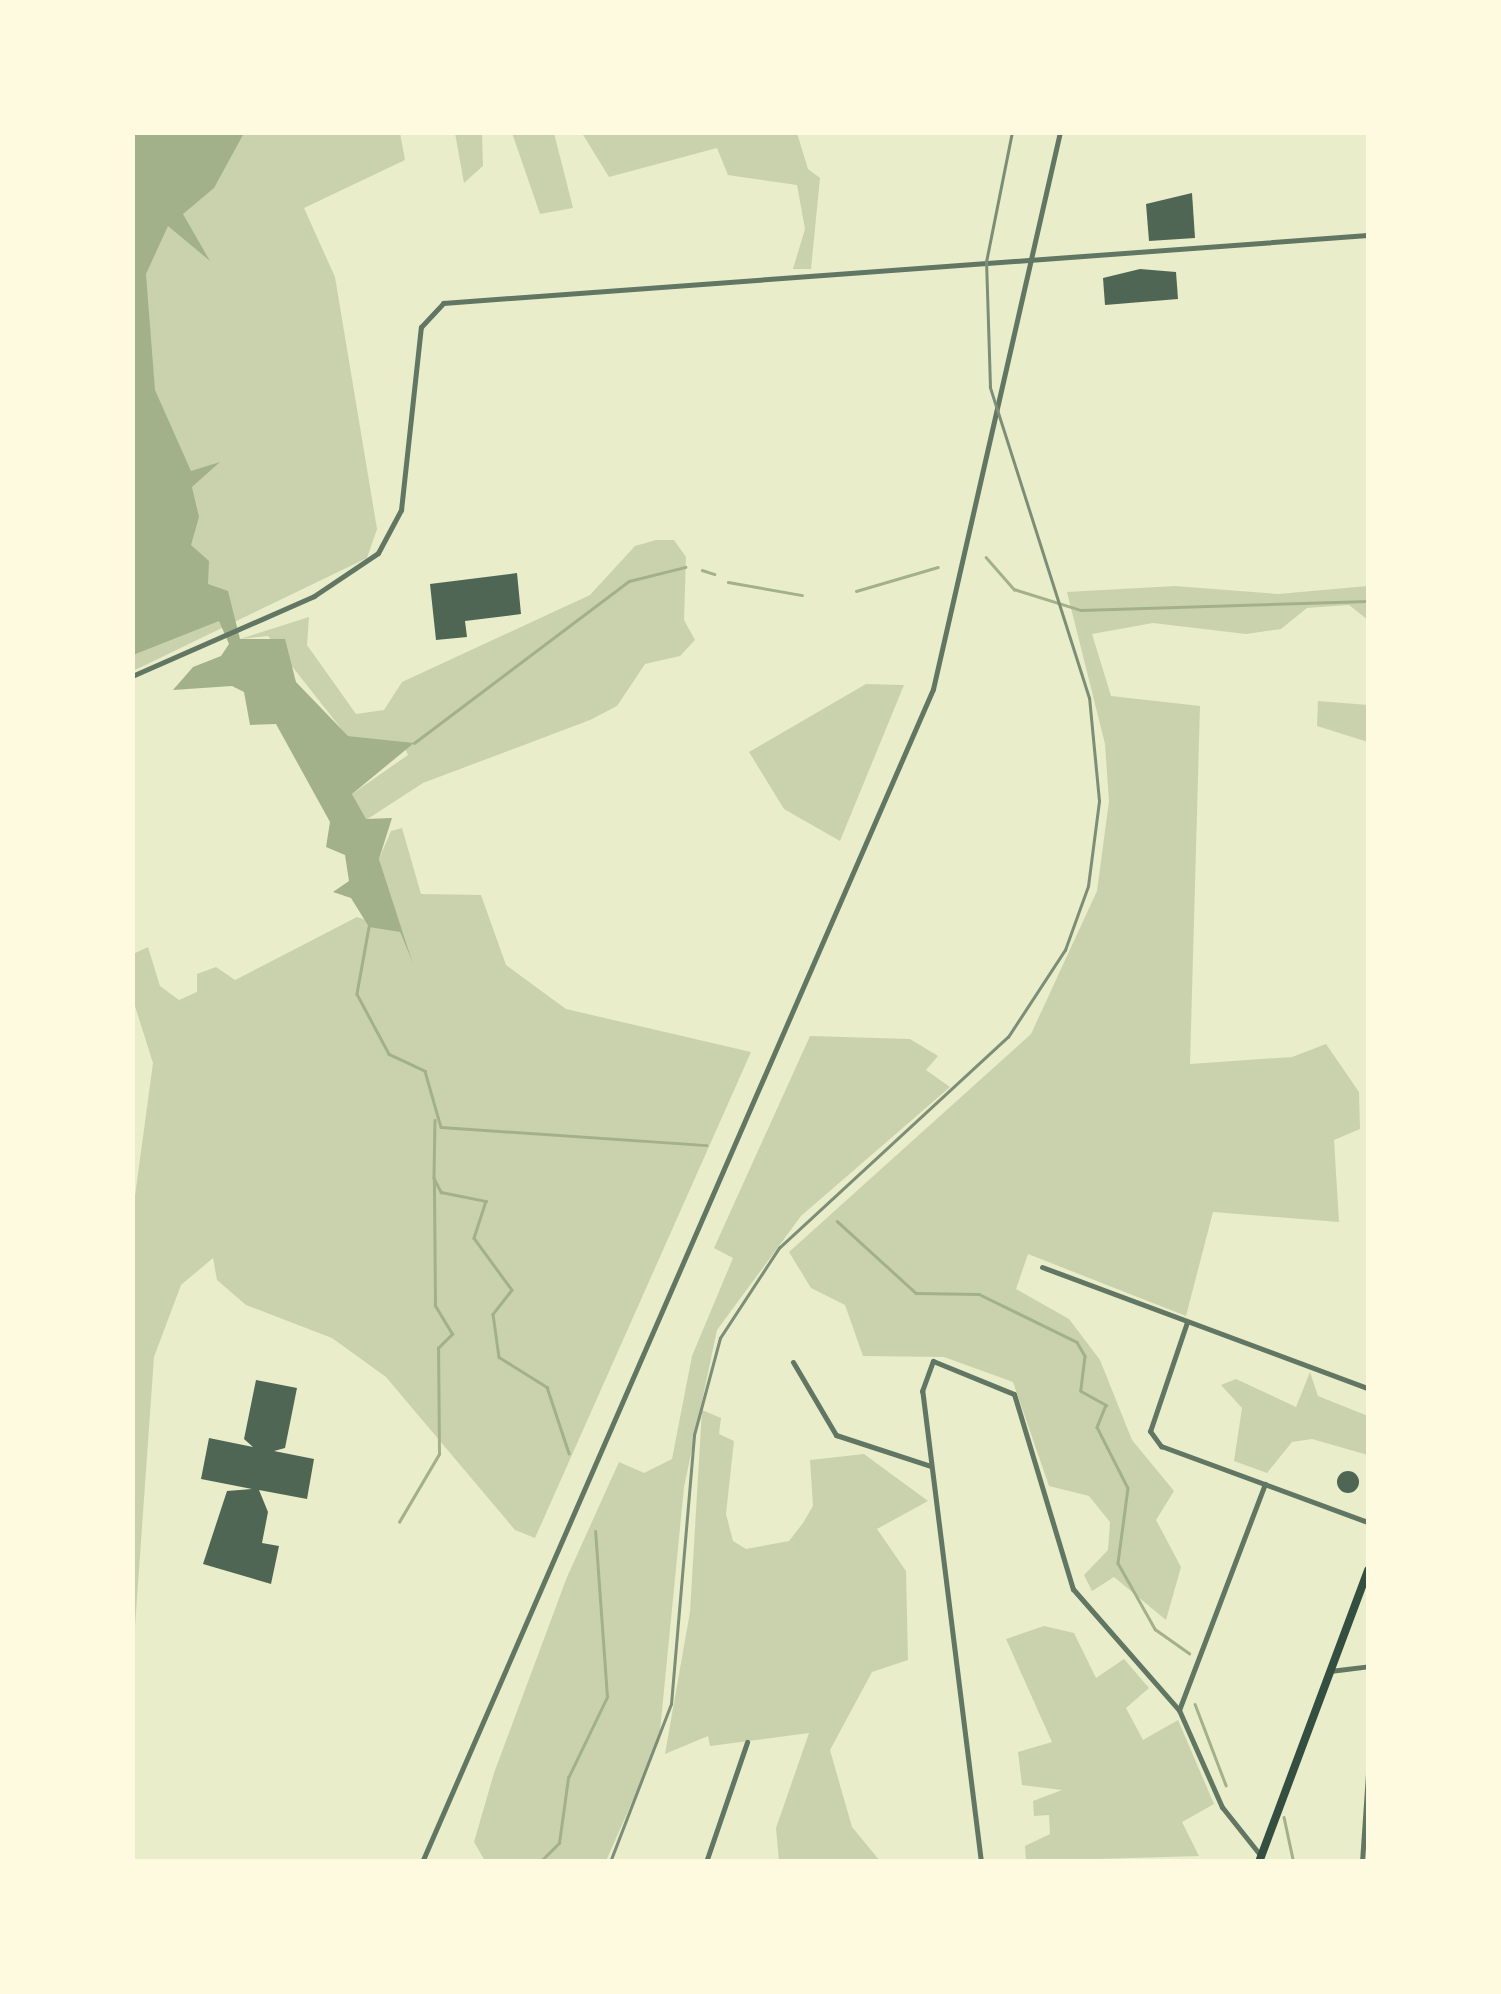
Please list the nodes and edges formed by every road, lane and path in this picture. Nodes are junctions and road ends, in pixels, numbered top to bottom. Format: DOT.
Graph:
graph roads {
  1 [pos="1060,132"];
  2 [pos="1368,235"];
  3 [pos="1032,261"];
  4 [pos="132,676"];
  5 [pos="1042,1266"];
  6 [pos="1187,1322"];
  7 [pos="793,1362"];
  8 [pos="1368,1388"];
  9 [pos="931,1466"];
  10 [pos="1266,1483"];
  11 [pos="1368,1522"];
  12 [pos="1368,1570"];
  13 [pos="1368,1666"];
  14 [pos="1330,1671"];
  15 [pos="1178,1710"];
  16 [pos="747,1742"];
  17 [pos="1368,1773"];
  18 [pos="1367,1807"];
  19 [pos="1260,1859"];
  20 [pos="422,1862"];
  21 [pos="706,1862"];
  22 [pos="981,1862"];
  23 [pos="1362,1862"];
  1 -- 3 [label="street"];
  2 -- 3 [label="street"];
  3 -- 4 [label="street"];
  3 -- 20 [label="street"];
  5 -- 6 [label="street"];
  6 -- 8 [label="street"];
  6 -- 10 [label="street"];
  7 -- 9 [label="street"];
  9 -- 15 [label="street"];
  9 -- 22 [label="street"];
  10 -- 11 [label="street"];
  10 -- 15 [label="street"];
  12 -- 14 [label="main road"];
  13 -- 14 [label="street"];
  14 -- 19 [label="main road"];
  15 -- 19 [label="street"];
  16 -- 21 [label="street"];
  17 -- 18 [label="street"];
  18 -- 23 [label="street"];
}
